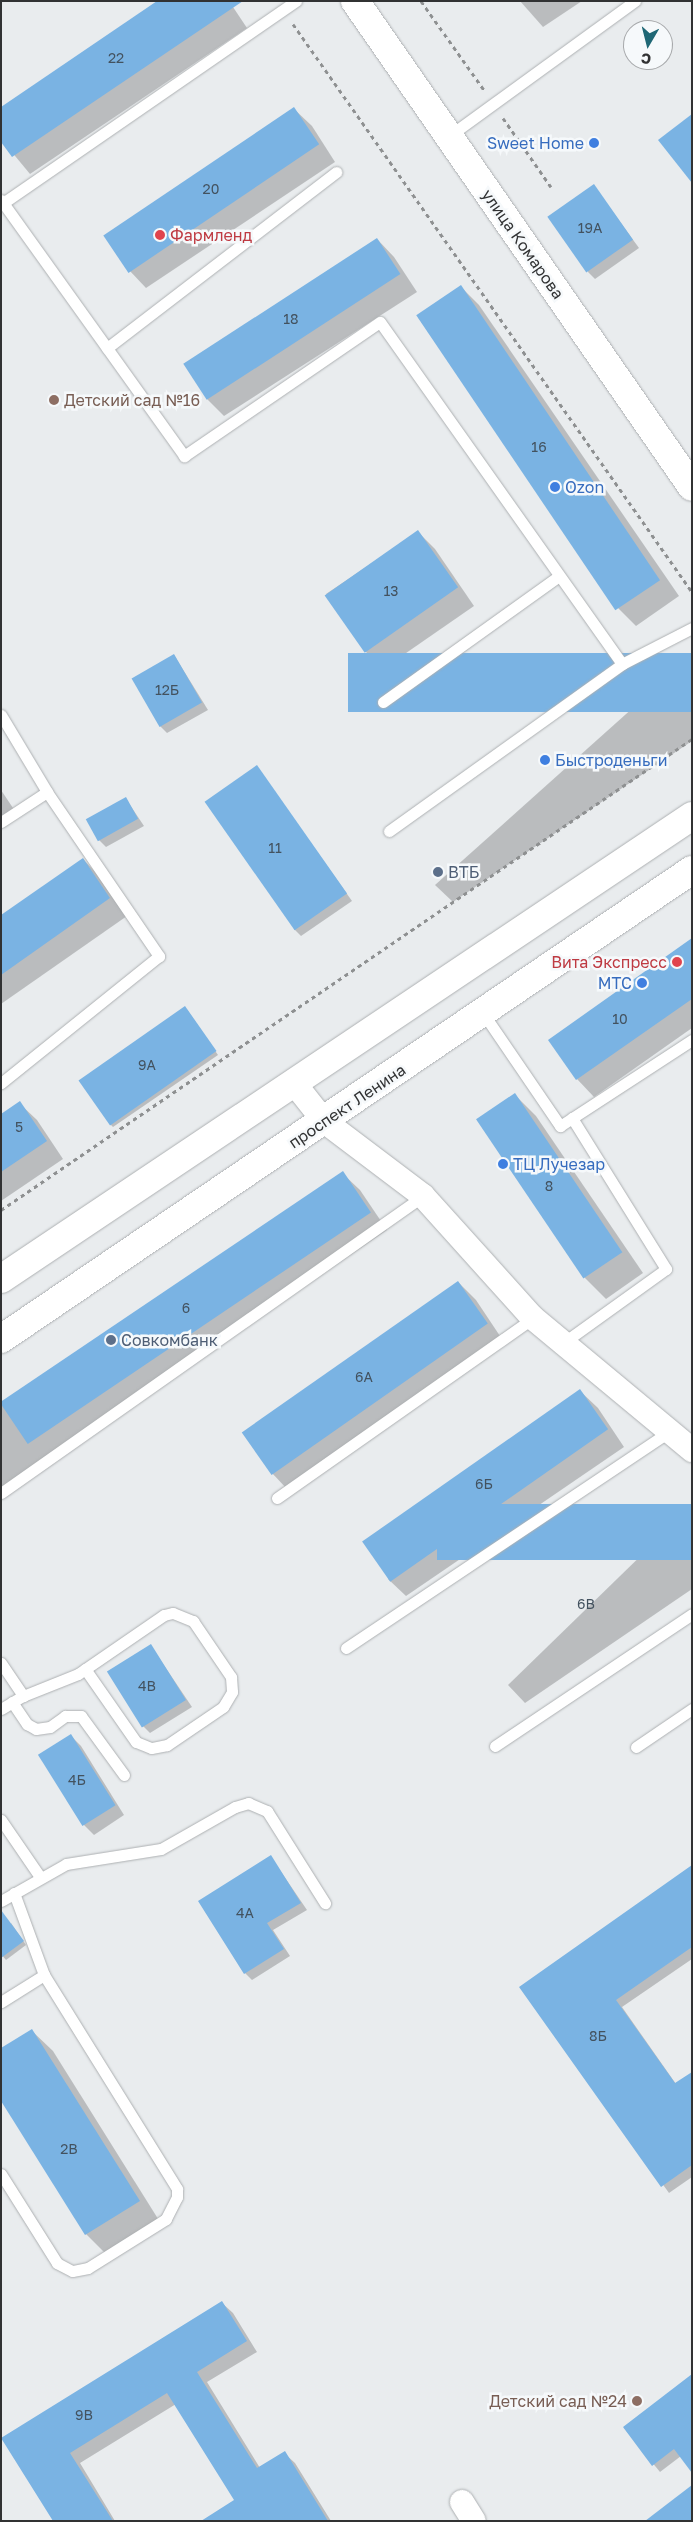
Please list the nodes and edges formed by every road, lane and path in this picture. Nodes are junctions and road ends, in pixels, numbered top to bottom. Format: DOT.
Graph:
graph roads {
  1 [pos="296,1"];
  2 [pos="355,1"];
  3 [pos="635,1"];
  4 [pos="283,10"];
  5 [pos="449,136"];
  6 [pos="336,172"];
  7 [pos="2,202"];
  8 [pos="107,348"];
  9 [pos="692,487"];
  10 [pos="560,576"];
  11 [pos="692,592"];
  12 [pos="692,628"];
  13 [pos="622,664"];
  14 [pos="383,702"];
  15 [pos="1,715"];
  16 [pos="692,739"];
  17 [pos="47,792"];
  18 [pos="692,816"];
  19 [pos="1,822"];
  20 [pos="389,831"];
  21 [pos="692,870"];
  22 [pos="483,1013"];
  23 [pos="692,1040"];
  24 [pos="1,1083"];
  25 [pos="294,1083"];
  26 [pos="572,1118"];
  27 [pos="324,1121"];
  28 [pos="423,1196"];
  29 [pos="1,1210"];
  30 [pos="1,1279"];
  31 [pos="533,1318"];
  32 [pos="1,1339"];
  33 [pos="563,1343"];
  34 [pos="669,1432"];
  35 [pos="691,1449"];
  36 [pos="1,1493"];
  37 [pos="277,1498"];
  38 [pos="691,1617"];
  39 [pos="346,1648"];
  40 [pos="1,1663"];
  41 [pos="85,1669"];
  42 [pos="23,1696"];
  43 [pos="12,1702"];
  44 [pos="1,1709"];
  45 [pos="692,1709"];
  46 [pos="495,1746"];
  47 [pos="636,1747"];
  48 [pos="124,1774"];
  49 [pos="1,1820"];
  50 [pos="40,1877"];
  51 [pos="14,1893"];
  52 [pos="1,1901"];
  53 [pos="325,1903"];
  54 [pos="44,1975"];
  55 [pos="1,2002"];
  56 [pos="1,2174"];
  1 -- 4 [label="lane"];
  2 -- 5 [label="street, улица Комарова"];
  3 -- 5 [label="lane"];
  4 -- 7 [label="lane"];
  4 -- 11 [label="path"];
  5 -- 9 [label="street, улица Комарова"];
  6 -- 8 [label="lane"];
  7 -- 8 [label="lane"];
  8 -- 10 [label="lane"];
  10 -- 13 [label="lane"];
  10 -- 14 [label="lane"];
  12 -- 13 [label="lane"];
  13 -- 20 [label="lane"];
  15 -- 17 [label="lane"];
  16 -- 29 [label="path"];
  17 -- 19 [label="lane"];
  17 -- 24 [label="lane"];
  18 -- 25 [label="street"];
  21 -- 22 [label="street, проспект Ленина"];
  22 -- 26 [label="lane"];
  22 -- 27 [label="street, проспект Ленина"];
  23 -- 26 [label="lane"];
  25 -- 27 [label="street"];
  25 -- 30 [label="street"];
  26 -- 33 [label="lane"];
  27 -- 28 [label="street"];
  27 -- 32 [label="street, проспект Ленина"];
  28 -- 31 [label="street"];
  28 -- 36 [label="lane"];
  31 -- 33 [label="street"];
  31 -- 37 [label="lane"];
  33 -- 34 [label="street"];
  34 -- 35 [label="street"];
  34 -- 39 [label="lane"];
  38 -- 46 [label="lane"];
  40 -- 42 [label="lane"];
  41 -- 41 [label="lane"];
  41 -- 42 [label="lane"];
  42 -- 43 [label="lane"];
  43 -- 44 [label="lane"];
  43 -- 48 [label="lane"];
  45 -- 47 [label="lane"];
  49 -- 50 [label="lane"];
  50 -- 51 [label="lane"];
  50 -- 53 [label="lane"];
  51 -- 52 [label="lane"];
  51 -- 54 [label="lane"];
  54 -- 55 [label="lane"];
  54 -- 56 [label="lane"];
}
